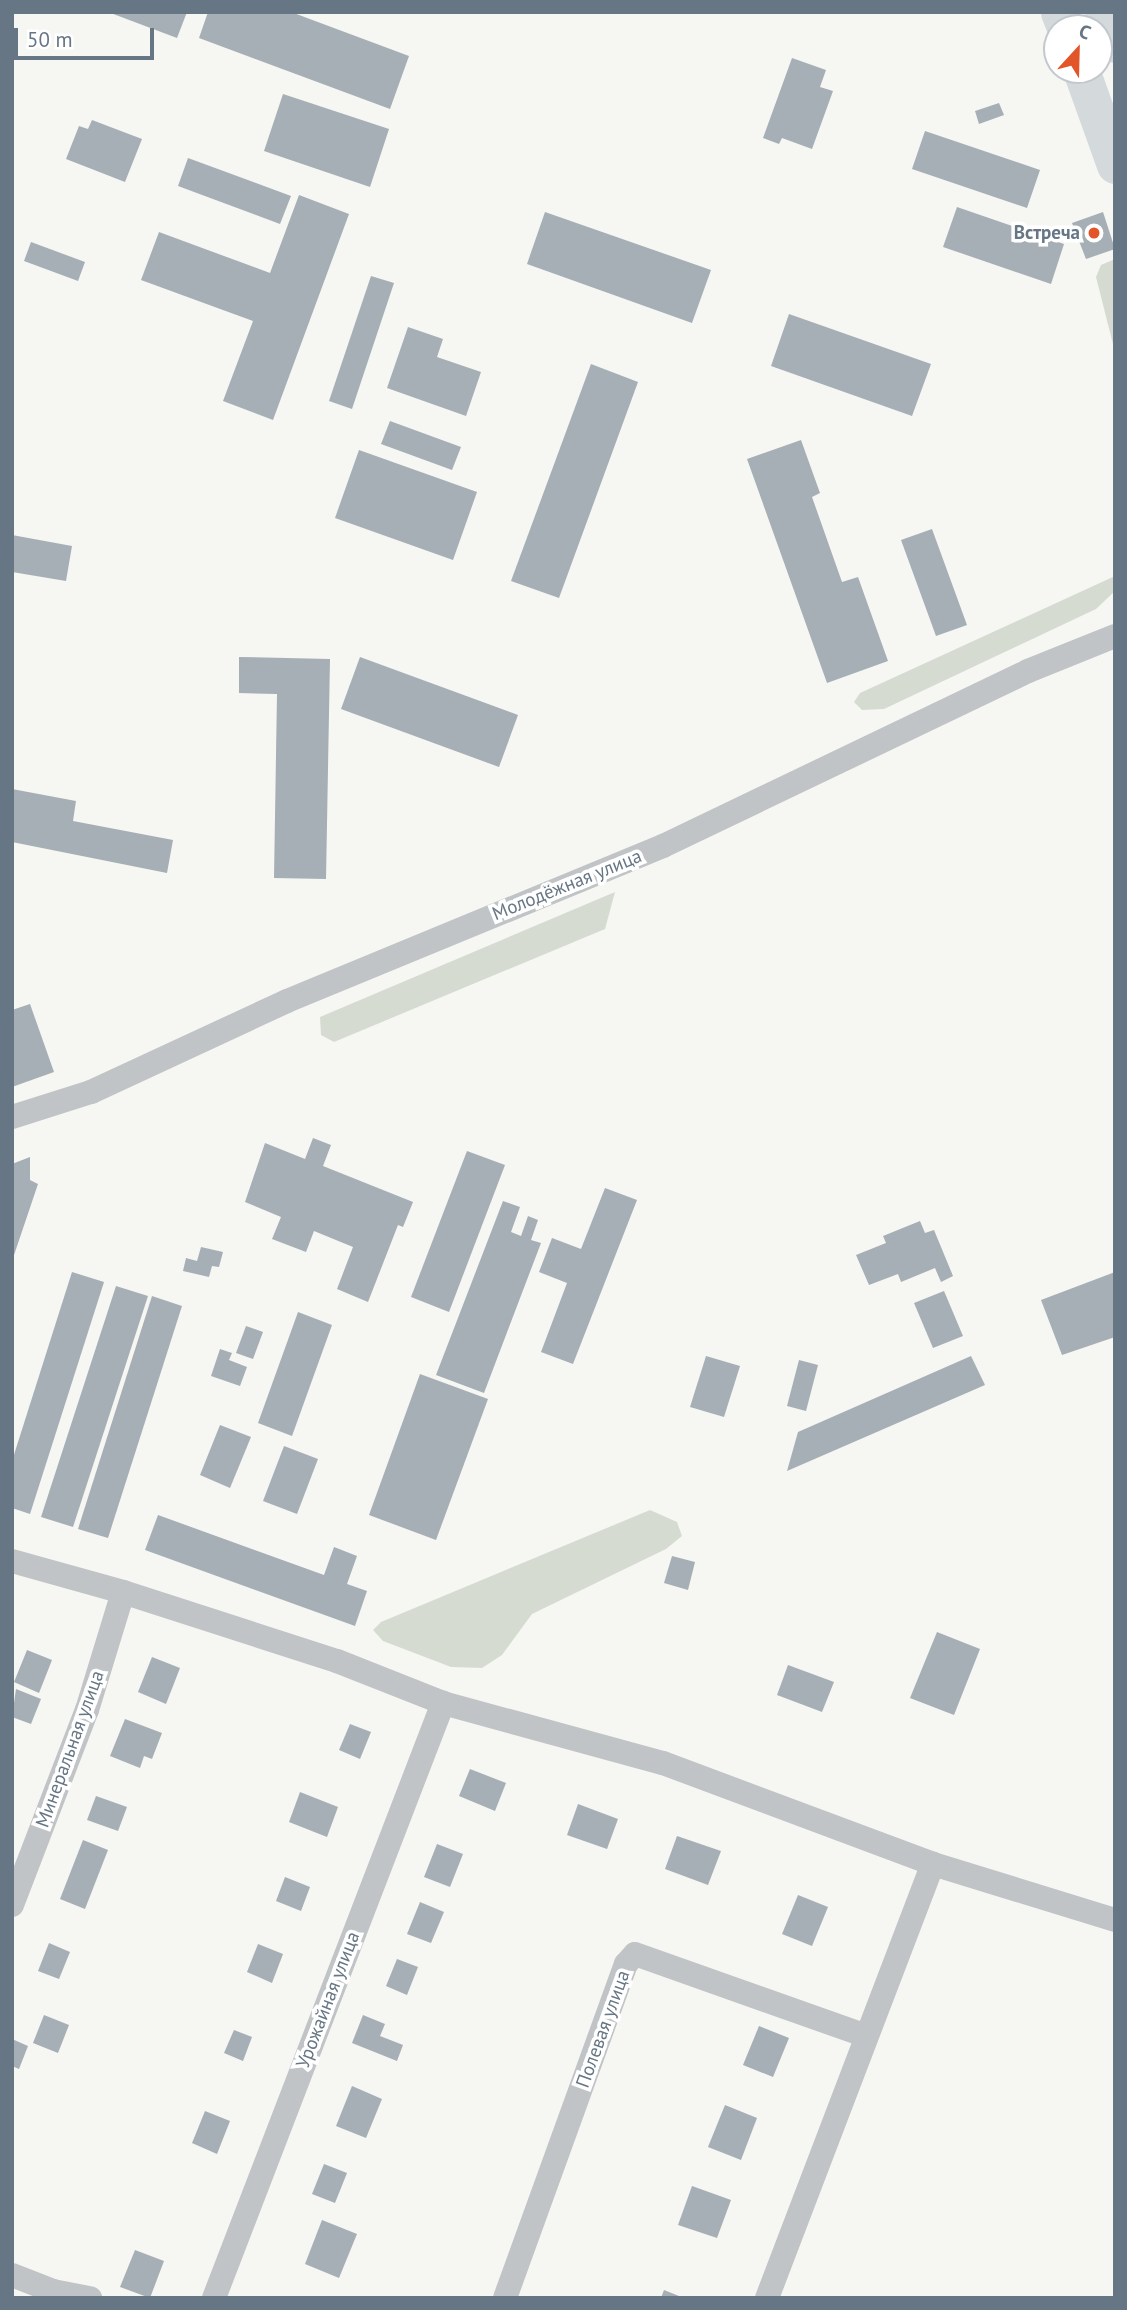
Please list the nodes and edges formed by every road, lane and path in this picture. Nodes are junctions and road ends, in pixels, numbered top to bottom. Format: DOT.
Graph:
graph roads {
  1 [pos="1103,12"];
  2 [pos="1115,44"];
  3 [pos="1086,84"];
  4 [pos="1115,165"];
  5 [pos="1115,636"];
  6 [pos="12,1117"];
  7 [pos="12,1561"];
  8 [pos="122,1592"];
  9 [pos="443,1703"];
  10 [pos="933,1864"];
  11 [pos="12,1905"];
  12 [pos="1115,1920"];
  13 [pos="866,2036"];
  14 [pos="12,2275"];
  15 [pos="90,2298"];
  16 [pos="214,2298"];
  17 [pos="505,2298"];
  18 [pos="767,2298"];
  1 -- 2 [label="highway"];
  3 -- 4 [label="highway"];
  5 -- 6 [label="street, Молодёжная улица"];
  7 -- 8 [label="street"];
  8 -- 9 [label="street"];
  8 -- 11 [label="street, Минеральная улица"];
  9 -- 10 [label="street"];
  9 -- 16 [label="street, Урожайная улица"];
  10 -- 12 [label="street"];
  10 -- 13 [label="street"];
  13 -- 17 [label="street, Полевая улица"];
  13 -- 18 [label="street"];
  14 -- 15 [label="street"];
}
